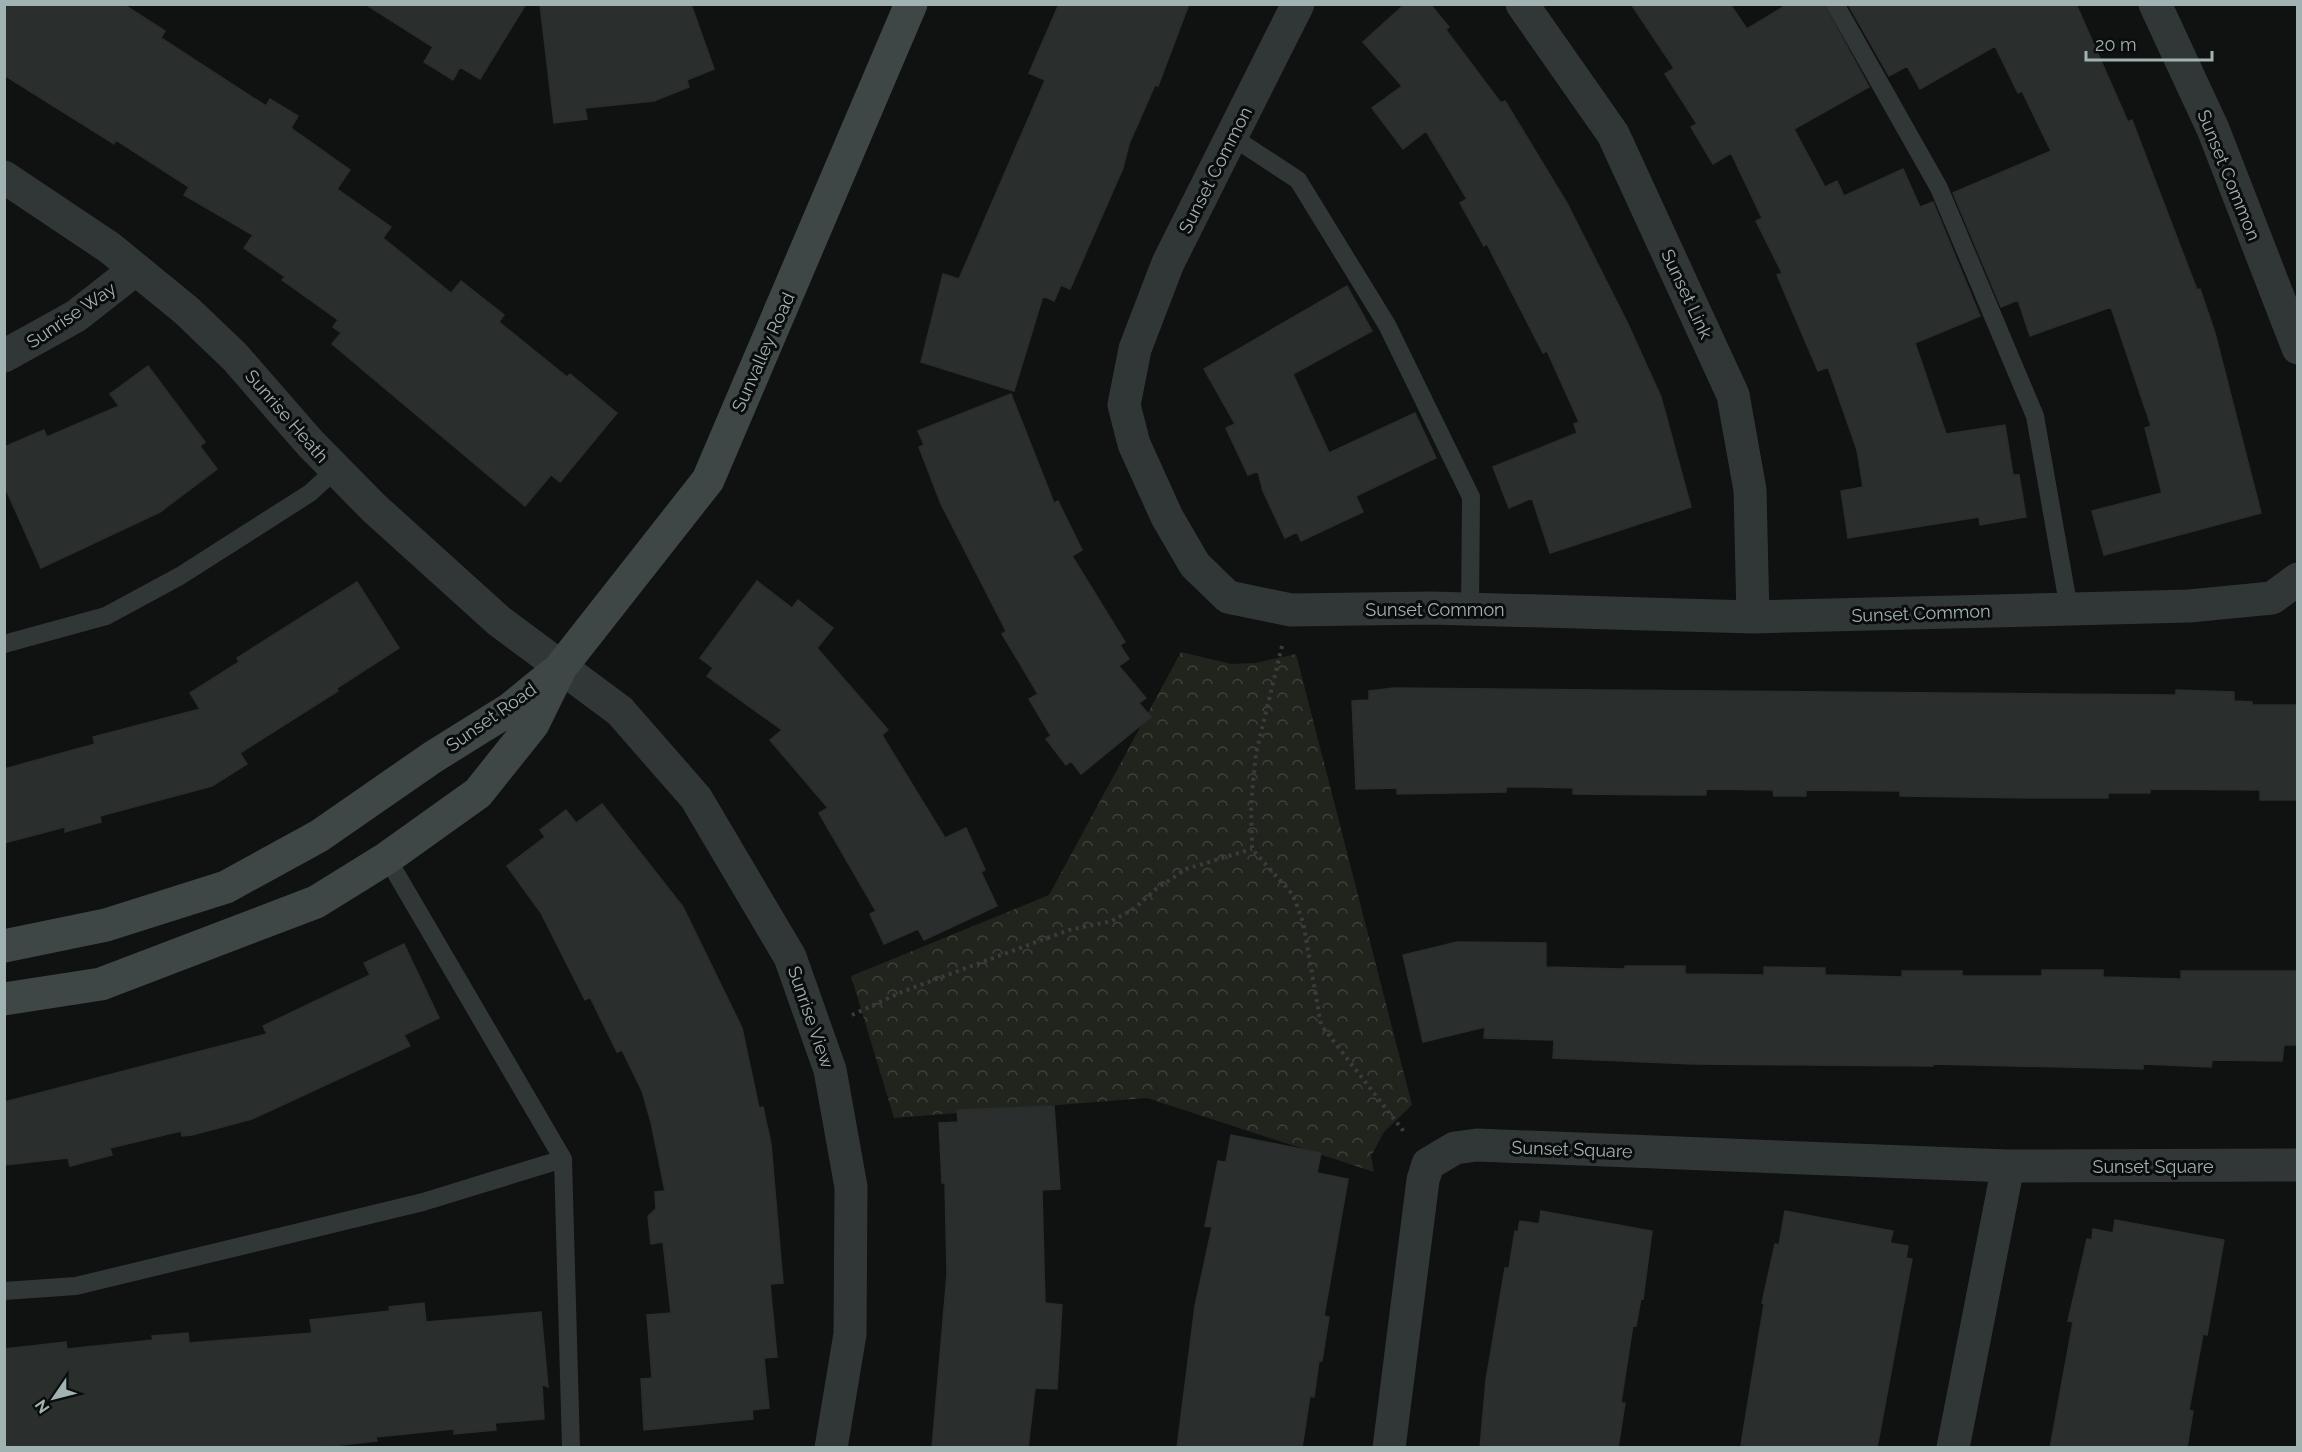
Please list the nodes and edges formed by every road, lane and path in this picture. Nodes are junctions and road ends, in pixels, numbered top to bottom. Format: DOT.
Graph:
graph roads {
  1 [pos="911,4"];
  2 [pos="1298,4"];
  3 [pos="1522,4"];
  4 [pos="1835,4"];
  5 [pos="2155,4"];
  6 [pos="1231,136"];
  7 [pos="4,177"];
  8 [pos="136,269"];
  9 [pos="2298,348"];
  10 [pos="4,356"];
  11 [pos="335,470"];
  12 [pos="2298,579"];
  13 [pos="1470,609"];
  14 [pos="2069,609"];
  15 [pos="1291,610"];
  16 [pos="1753,617"];
  17 [pos="4,644"];
  18 [pos="561,667"];
  19 [pos="1252,849"];
  20 [pos="387,858"];
  21 [pos="4,946"];
  22 [pos="4,999"];
  23 [pos="816,1030"];
  24 [pos="563,1159"];
  25 [pos="1428,1164"];
  26 [pos="2298,1165"];
  27 [pos="2007,1166"];
  28 [pos="4,1291"];
  29 [pos="571,1448"];
  30 [pos="831,1448"];
  31 [pos="1389,1448"];
  32 [pos="1953,1448"];
  1 -- 18 [label="street, Sunvalley Road"];
  2 -- 6 [label="street, Sunset Common"];
  3 -- 16 [label="street, Sunset Link"];
  4 -- 14 [label="lane"];
  5 -- 9 [label="street, Sunset Common"];
  6 -- 13 [label="lane"];
  6 -- 15 [label="street, Sunset Common"];
  7 -- 8 [label="street, Sunrise Heath"];
  8 -- 10 [label="street, Sunrise Way"];
  8 -- 11 [label="street, Sunrise Heath"];
  11 -- 17 [label="lane"];
  11 -- 18 [label="street, Sunrise Heath"];
  12 -- 14 [label="street, Sunset Common"];
  13 -- 15 [label="street, Sunset Common"];
  13 -- 16 [label="street, Sunset Common"];
  14 -- 16 [label="street, Sunset Common"];
  15 -- 19 [label="path"];
  18 -- 20 [label="street, Sunset Road"];
  18 -- 21 [label="street, Sunset Road"];
  18 -- 23 [label="street, Sunrise View"];
  19 -- 23 [label="path"];
  19 -- 25 [label="path"];
  20 -- 22 [label="street, Sunset Road"];
  20 -- 24 [label="lane"];
  23 -- 30 [label="street, Sunrise View"];
  24 -- 28 [label="lane"];
  24 -- 29 [label="lane"];
  25 -- 27 [label="street, Sunset Square"];
  25 -- 31 [label="street"];
  26 -- 27 [label="street, Sunset Square"];
  27 -- 32 [label="street"];
}
